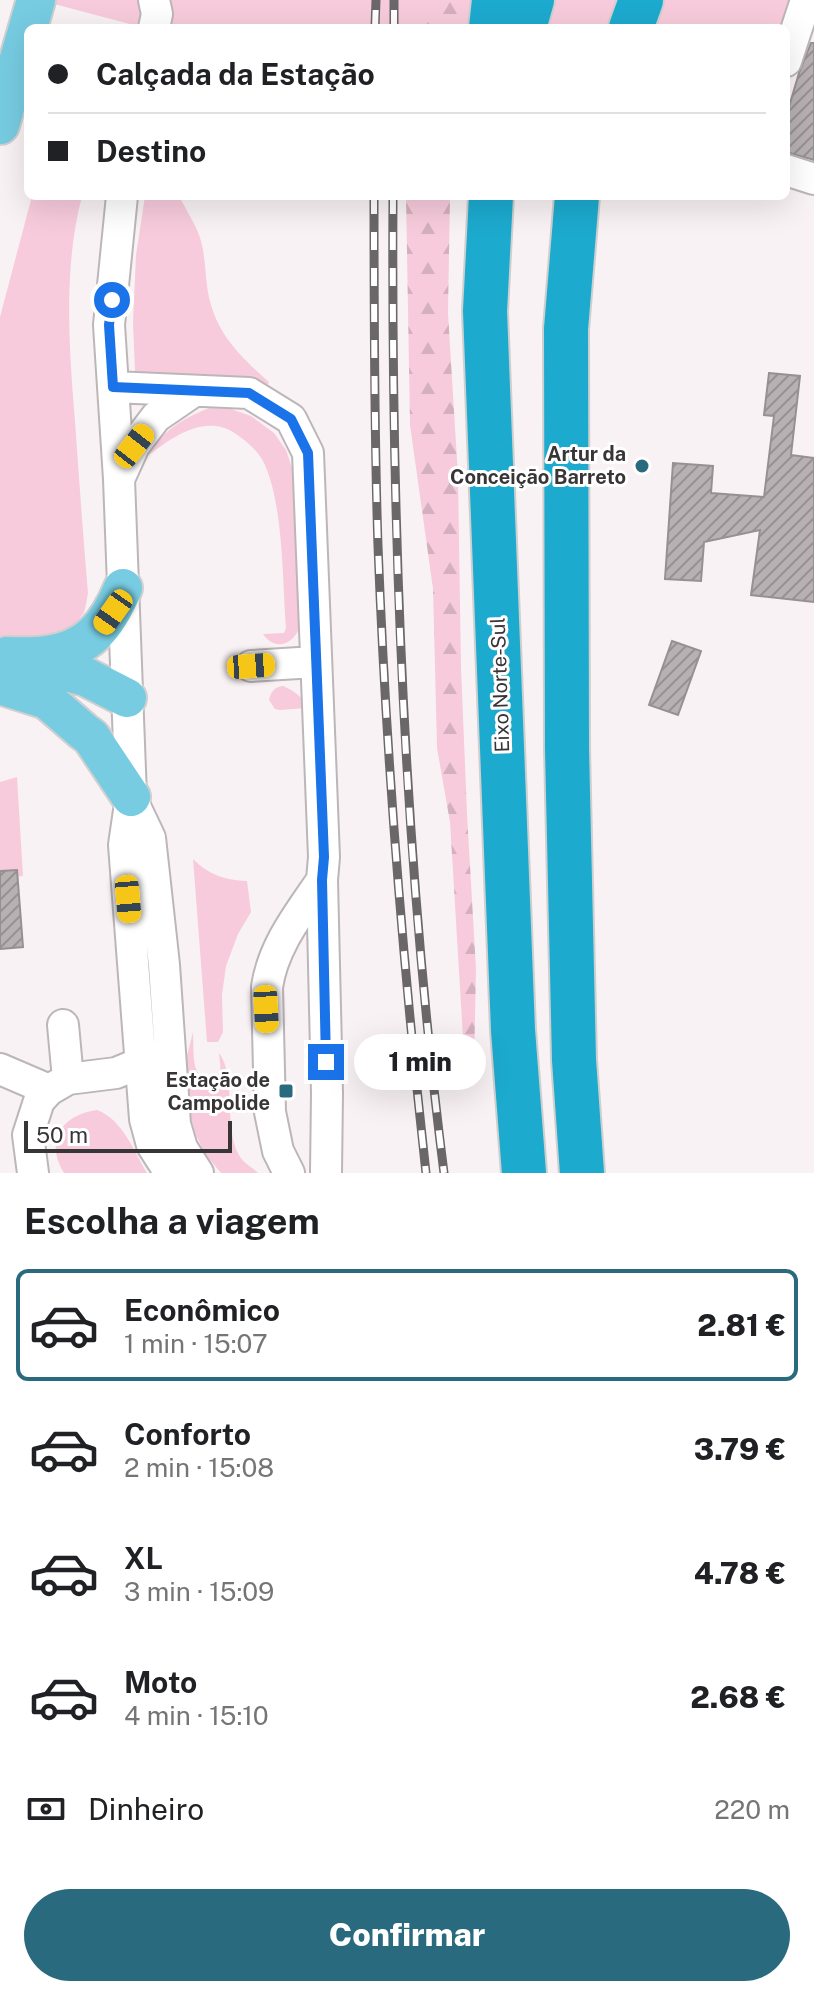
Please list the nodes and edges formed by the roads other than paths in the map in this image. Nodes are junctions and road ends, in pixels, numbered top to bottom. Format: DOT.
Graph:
graph roads {
  1 [pos="36,0"];
  2 [pos="154,0"];
  3 [pos="494,0"];
  4 [pos="532,0"];
  5 [pos="641,0"];
  6 [pos="806,0"];
  7 [pos="29,24"];
  8 [pos="155,24"];
  9 [pos="491,24"];
  10 [pos="525,24"];
  11 [pos="632,24"];
  12 [pos="24,42"];
  13 [pos="790,49"];
  14 [pos="0,125"];
  15 [pos="790,171"];
  16 [pos="814,179"];
  17 [pos="122,200"];
  18 [pos="469,200"];
  19 [pos="491,200"];
  20 [pos="577,200"];
  21 [pos="485,311"];
  22 [pos="113,387"];
  23 [pos="194,391"];
  24 [pos="119,479"];
  25 [pos="123,588"];
  26 [pos="315,662"];
  27 [pos="2,665"];
  28 [pos="251,666"];
  29 [pos="127,698"];
  30 [pos="47,700"];
  31 [pos="131,797"];
  32 [pos="322,880"];
  33 [pos="63,1025"];
  34 [pos="169,1050"];
  35 [pos="141,1063"];
  36 [pos="0,1069"];
  37 [pos="58,1085"];
  38 [pos="33,1173"];
  39 [pos="170,1173"];
  40 [pos="198,1173"];
  41 [pos="289,1173"];
  42 [pos="326,1173"];
  43 [pos="524,1173"];
  44 [pos="582,1173"];
  1 -- 7 [label="main road"];
  2 -- 8 [label="street"];
  3 -- 9 [label="highway"];
  4 -- 10 [label="highway"];
  5 -- 11 [label="highway"];
  6 -- 13 [label="street"];
  12 -- 14 [label="main road"];
  15 -- 16 [label="street"];
  17 -- 22 [label="street"];
  18 -- 21 [label="highway"];
  19 -- 21 [label="highway, Eixo Norte-Sul"];
  20 -- 44 [label="highway"];
  21 -- 43 [label="highway, Eixo Norte-Sul"];
  22 -- 23 [label="street"];
  22 -- 24 [label="street"];
  23 -- 24 [label="street"];
  23 -- 26 [label="street"];
  24 -- 25 [label="street"];
  25 -- 27 [label="main road"];
  25 -- 29 [label="street"];
  26 -- 28 [label="street"];
  26 -- 32 [label="street"];
  27 -- 29 [label="main road"];
  27 -- 30 [label="main road"];
  29 -- 30 [label="main road"];
  29 -- 31 [label="street"];
  30 -- 31 [label="main road"];
  31 -- 34 [label="street"];
  31 -- 35 [label="street"];
  32 -- 41 [label="street"];
  32 -- 42 [label="street"];
  33 -- 37 [label="street"];
  34 -- 35 [label="street"];
  34 -- 40 [label="street"];
  35 -- 37 [label="street"];
  35 -- 39 [label="street"];
  36 -- 37 [label="street"];
  37 -- 38 [label="street"];
}
